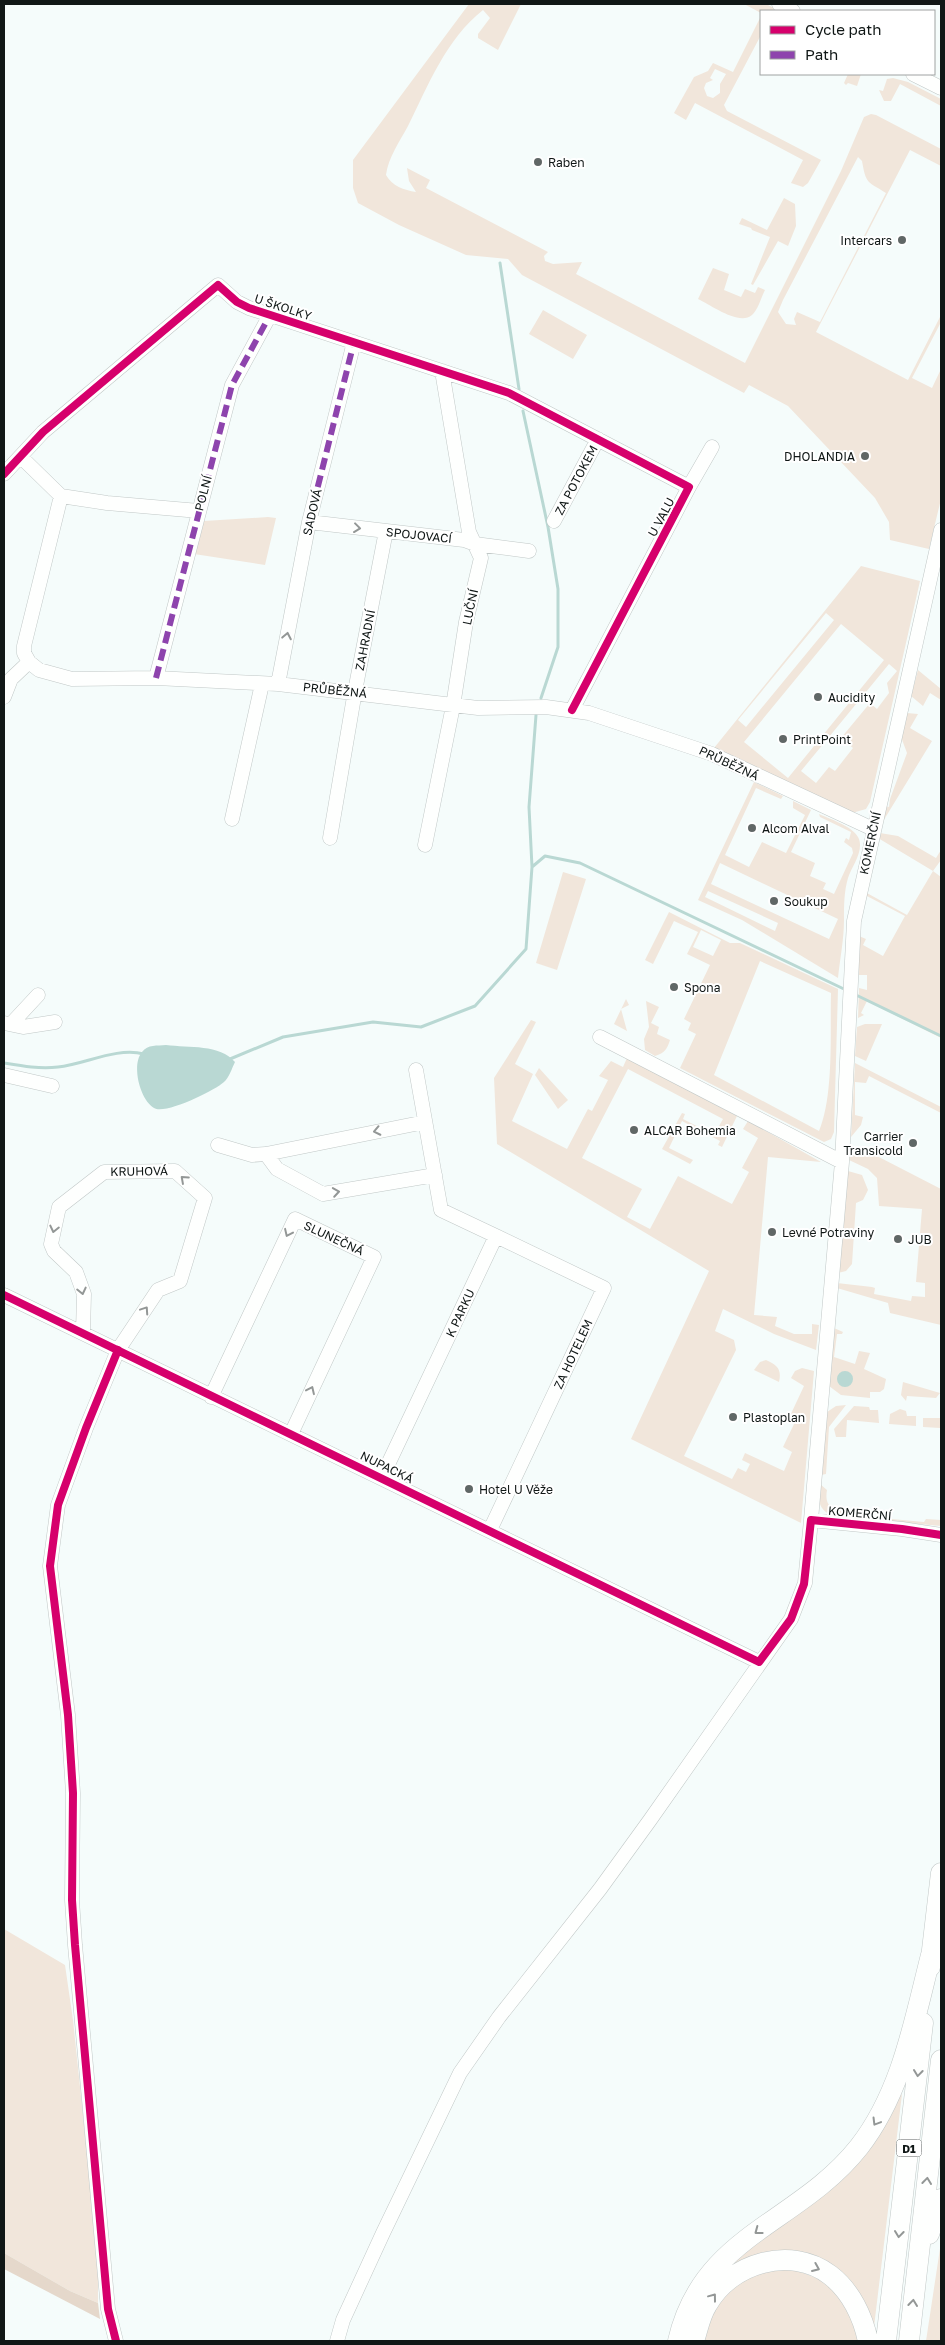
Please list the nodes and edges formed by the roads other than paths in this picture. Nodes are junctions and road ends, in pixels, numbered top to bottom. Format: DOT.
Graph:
graph roads {
  1 [pos="779,4"];
  2 [pos="791,10"];
  3 [pos="915,75"];
  4 [pos="941,88"];
  5 [pos="270,315"];
  6 [pos="354,342"];
  7 [pos="442,371"];
  8 [pos="509,393"];
  9 [pos="598,438"];
  10 [pos="712,447"];
  11 [pos="21,457"];
  12 [pos="4,474"];
  13 [pos="690,487"];
  14 [pos="61,496"];
  15 [pos="199,511"];
  16 [pos="554,521"];
  17 [pos="309,522"];
  18 [pos="941,530"];
  19 [pos="386,531"];
  20 [pos="475,544"];
  21 [pos="529,551"];
  22 [pos="28,662"];
  23 [pos="156,678"];
  24 [pos="262,684"];
  25 [pos="278,684"];
  26 [pos="355,692"];
  27 [pos="4,696"];
  28 [pos="453,706"];
  29 [pos="572,710"];
  30 [pos="232,819"];
  31 [pos="873,829"];
  32 [pos="330,838"];
  33 [pos="425,845"];
  34 [pos="38,995"];
  35 [pos="55,1022"];
  36 [pos="8,1023"];
  37 [pos="600,1037"];
  38 [pos="416,1070"];
  39 [pos="4,1075"];
  40 [pos="52,1086"];
  41 [pos="425,1122"];
  42 [pos="218,1145"];
  43 [pos="266,1154"];
  44 [pos="842,1162"];
  45 [pos="435,1175"];
  46 [pos="496,1236"];
  47 [pos="4,1295"];
  48 [pos="83,1332"];
  49 [pos="118,1350"];
  50 [pos="211,1397"];
  51 [pos="291,1434"];
  52 [pos="382,1478"];
  53 [pos="811,1520"];
  54 [pos="490,1530"];
  55 [pos="941,1535"];
  56 [pos="759,1662"];
  57 [pos="941,1873"];
  58 [pos="931,1955"];
  59 [pos="941,2060"];
  60 [pos="941,2199"];
  61 [pos="918,2264"];
  62 [pos="116,2341"];
  63 [pos="337,2341"];
  64 [pos="678,2341"];
  65 [pos="694,2341"];
  66 [pos="868,2341"];
  67 [pos="886,2341"];
  68 [pos="909,2341"];
  1 -- 2 [label="street"];
  3 -- 4 [label="street"];
  5 -- 6 [label="street, U ŠKOLKY"];
  5 -- 11 [label="street, U ŠKOLKY"];
  5 -- 15 [label="street, POLNÍ"];
  6 -- 7 [label="street, U ŠKOLKY"];
  6 -- 17 [label="street, SADOVÁ"];
  7 -- 8 [label="street, U ŠKOLKY"];
  7 -- 20 [label="street, LUČNÍ"];
  8 -- 9 [label="street, U VALU"];
  9 -- 13 [label="street, U VALU"];
  9 -- 16 [label="street, ZA POTOKEM"];
  10 -- 13 [label="street, U VALU"];
  11 -- 12 [label="street"];
  11 -- 14 [label="street"];
  13 -- 29 [label="street, U VALU"];
  14 -- 15 [label="street"];
  14 -- 22 [label="street"];
  15 -- 23 [label="street, POLNÍ"];
  17 -- 19 [label="street, SPOJOVACÍ, one-way"];
  25 -- 17 [label="street, SADOVÁ, one-way"];
  18 -- 31 [label="street, KOMERČNÍ"];
  19 -- 20 [label="street, SPOJOVACÍ"];
  19 -- 26 [label="street, ZAHRADNÍ"];
  20 -- 21 [label="street, SPOJOVACÍ"];
  20 -- 28 [label="street, LUČNÍ"];
  22 -- 23 [label="street, PRŮBĚŽNÁ"];
  22 -- 27 [label="street"];
  23 -- 24 [label="street, PRŮBĚŽNÁ"];
  24 -- 25 [label="street, PRŮBĚŽNÁ"];
  24 -- 30 [label="street"];
  25 -- 26 [label="street, PRŮBĚŽNÁ"];
  26 -- 28 [label="street, PRŮBĚŽNÁ"];
  26 -- 32 [label="street, ZAHRADNÍ"];
  28 -- 29 [label="street, PRŮBĚŽNÁ"];
  28 -- 33 [label="street, LUČNÍ"];
  29 -- 31 [label="street, PRŮBĚŽNÁ"];
  31 -- 44 [label="street, KOMERČNÍ"];
  34 -- 36 [label="street"];
  35 -- 36 [label="street"];
  37 -- 44 [label="street"];
  38 -- 41 [label="street"];
  39 -- 40 [label="street"];
  41 -- 43 [label="street, one-way"];
  41 -- 45 [label="street"];
  42 -- 43 [label="street"];
  43 -- 45 [label="street, one-way"];
  44 -- 53 [label="street, KOMERČNÍ"];
  45 -- 46 [label="street"];
  46 -- 52 [label="street, K PARKU"];
  46 -- 54 [label="street, ZA HOTELEM"];
  47 -- 48 [label="street, NUPACKÁ"];
  48 -- 49 [label="street, NUPACKÁ"];
  49 -- 48 [label="street, KRUHOVÁ, one-way"];
  49 -- 50 [label="street, NUPACKÁ"];
  49 -- 62 [label="street"];
  50 -- 51 [label="street, NUPACKÁ"];
  51 -- 50 [label="street, SLUNEČNÁ, one-way"];
  51 -- 52 [label="street, NUPACKÁ"];
  52 -- 54 [label="street, NUPACKÁ"];
  53 -- 55 [label="street, KOMERČNÍ"];
  53 -- 56 [label="street, KOMERČNÍ"];
  54 -- 56 [label="street, NUPACKÁ"];
  56 -- 63 [label="street, KOMERČNÍ"];
  57 -- 58 [label="highway, D1"];
  58 -- 64 [label="highway, one-way"];
  58 -- 67 [label="highway, D1, one-way"];
  61 -- 59 [label="highway, D1, one-way"];
  60 -- 61 [label="highway"];
  68 -- 61 [label="highway, D1, one-way"];
  65 -- 66 [label="highway, one-way"];
}
